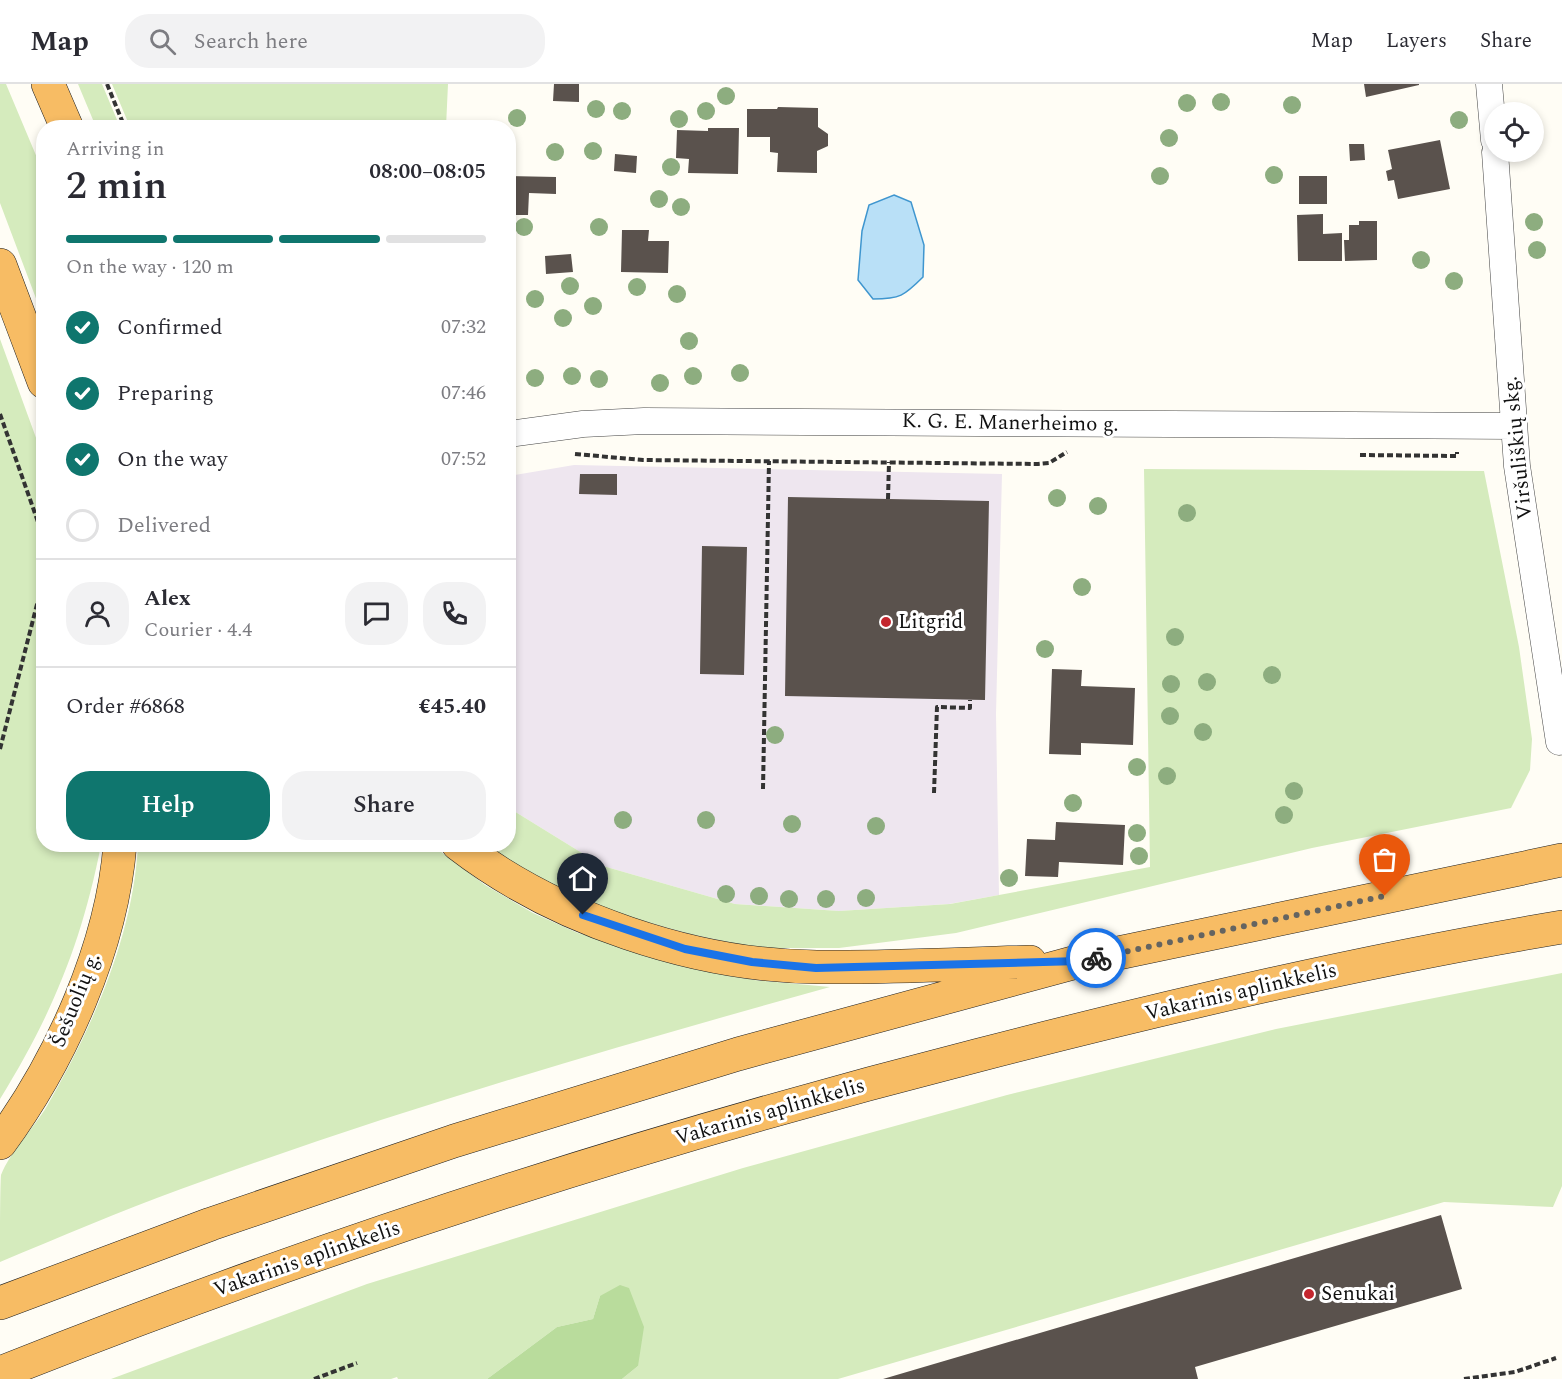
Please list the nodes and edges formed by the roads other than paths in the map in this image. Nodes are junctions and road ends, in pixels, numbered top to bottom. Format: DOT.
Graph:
graph roads {
  1 [pos="48,84"];
  2 [pos="1489,84"];
  3 [pos="1491,102"];
  4 [pos="64,120"];
  5 [pos="1496,162"];
  6 [pos="0,265"];
  7 [pos="36,361"];
  8 [pos="1513,426"];
  9 [pos="516,433"];
  10 [pos="1552,617"];
  11 [pos="1559,742"];
  12 [pos="119,852"];
  13 [pos="468,852"];
  14 [pos="1562,860"];
  15 [pos="1562,927"];
  16 [pos="1080,961"];
  17 [pos="0,1143"];
  18 [pos="0,1303"];
  19 [pos="0,1373"];
  1 -- 4 [label="highway"];
  2 -- 3 [label="street"];
  5 -- 8 [label="street, Viršuliškių skg."];
  6 -- 7 [label="highway"];
  8 -- 9 [label="street, K. G. E. Manerheimo g."];
  8 -- 10 [label="street, Viršuliškių skg."];
  10 -- 11 [label="street, Viršuliškių skg."];
  12 -- 17 [label="highway, Šešuolių g."];
  13 -- 16 [label="highway"];
  14 -- 16 [label="highway"];
  15 -- 19 [label="highway, Vakarinis aplinkkelis"];
  16 -- 18 [label="highway"];
}
